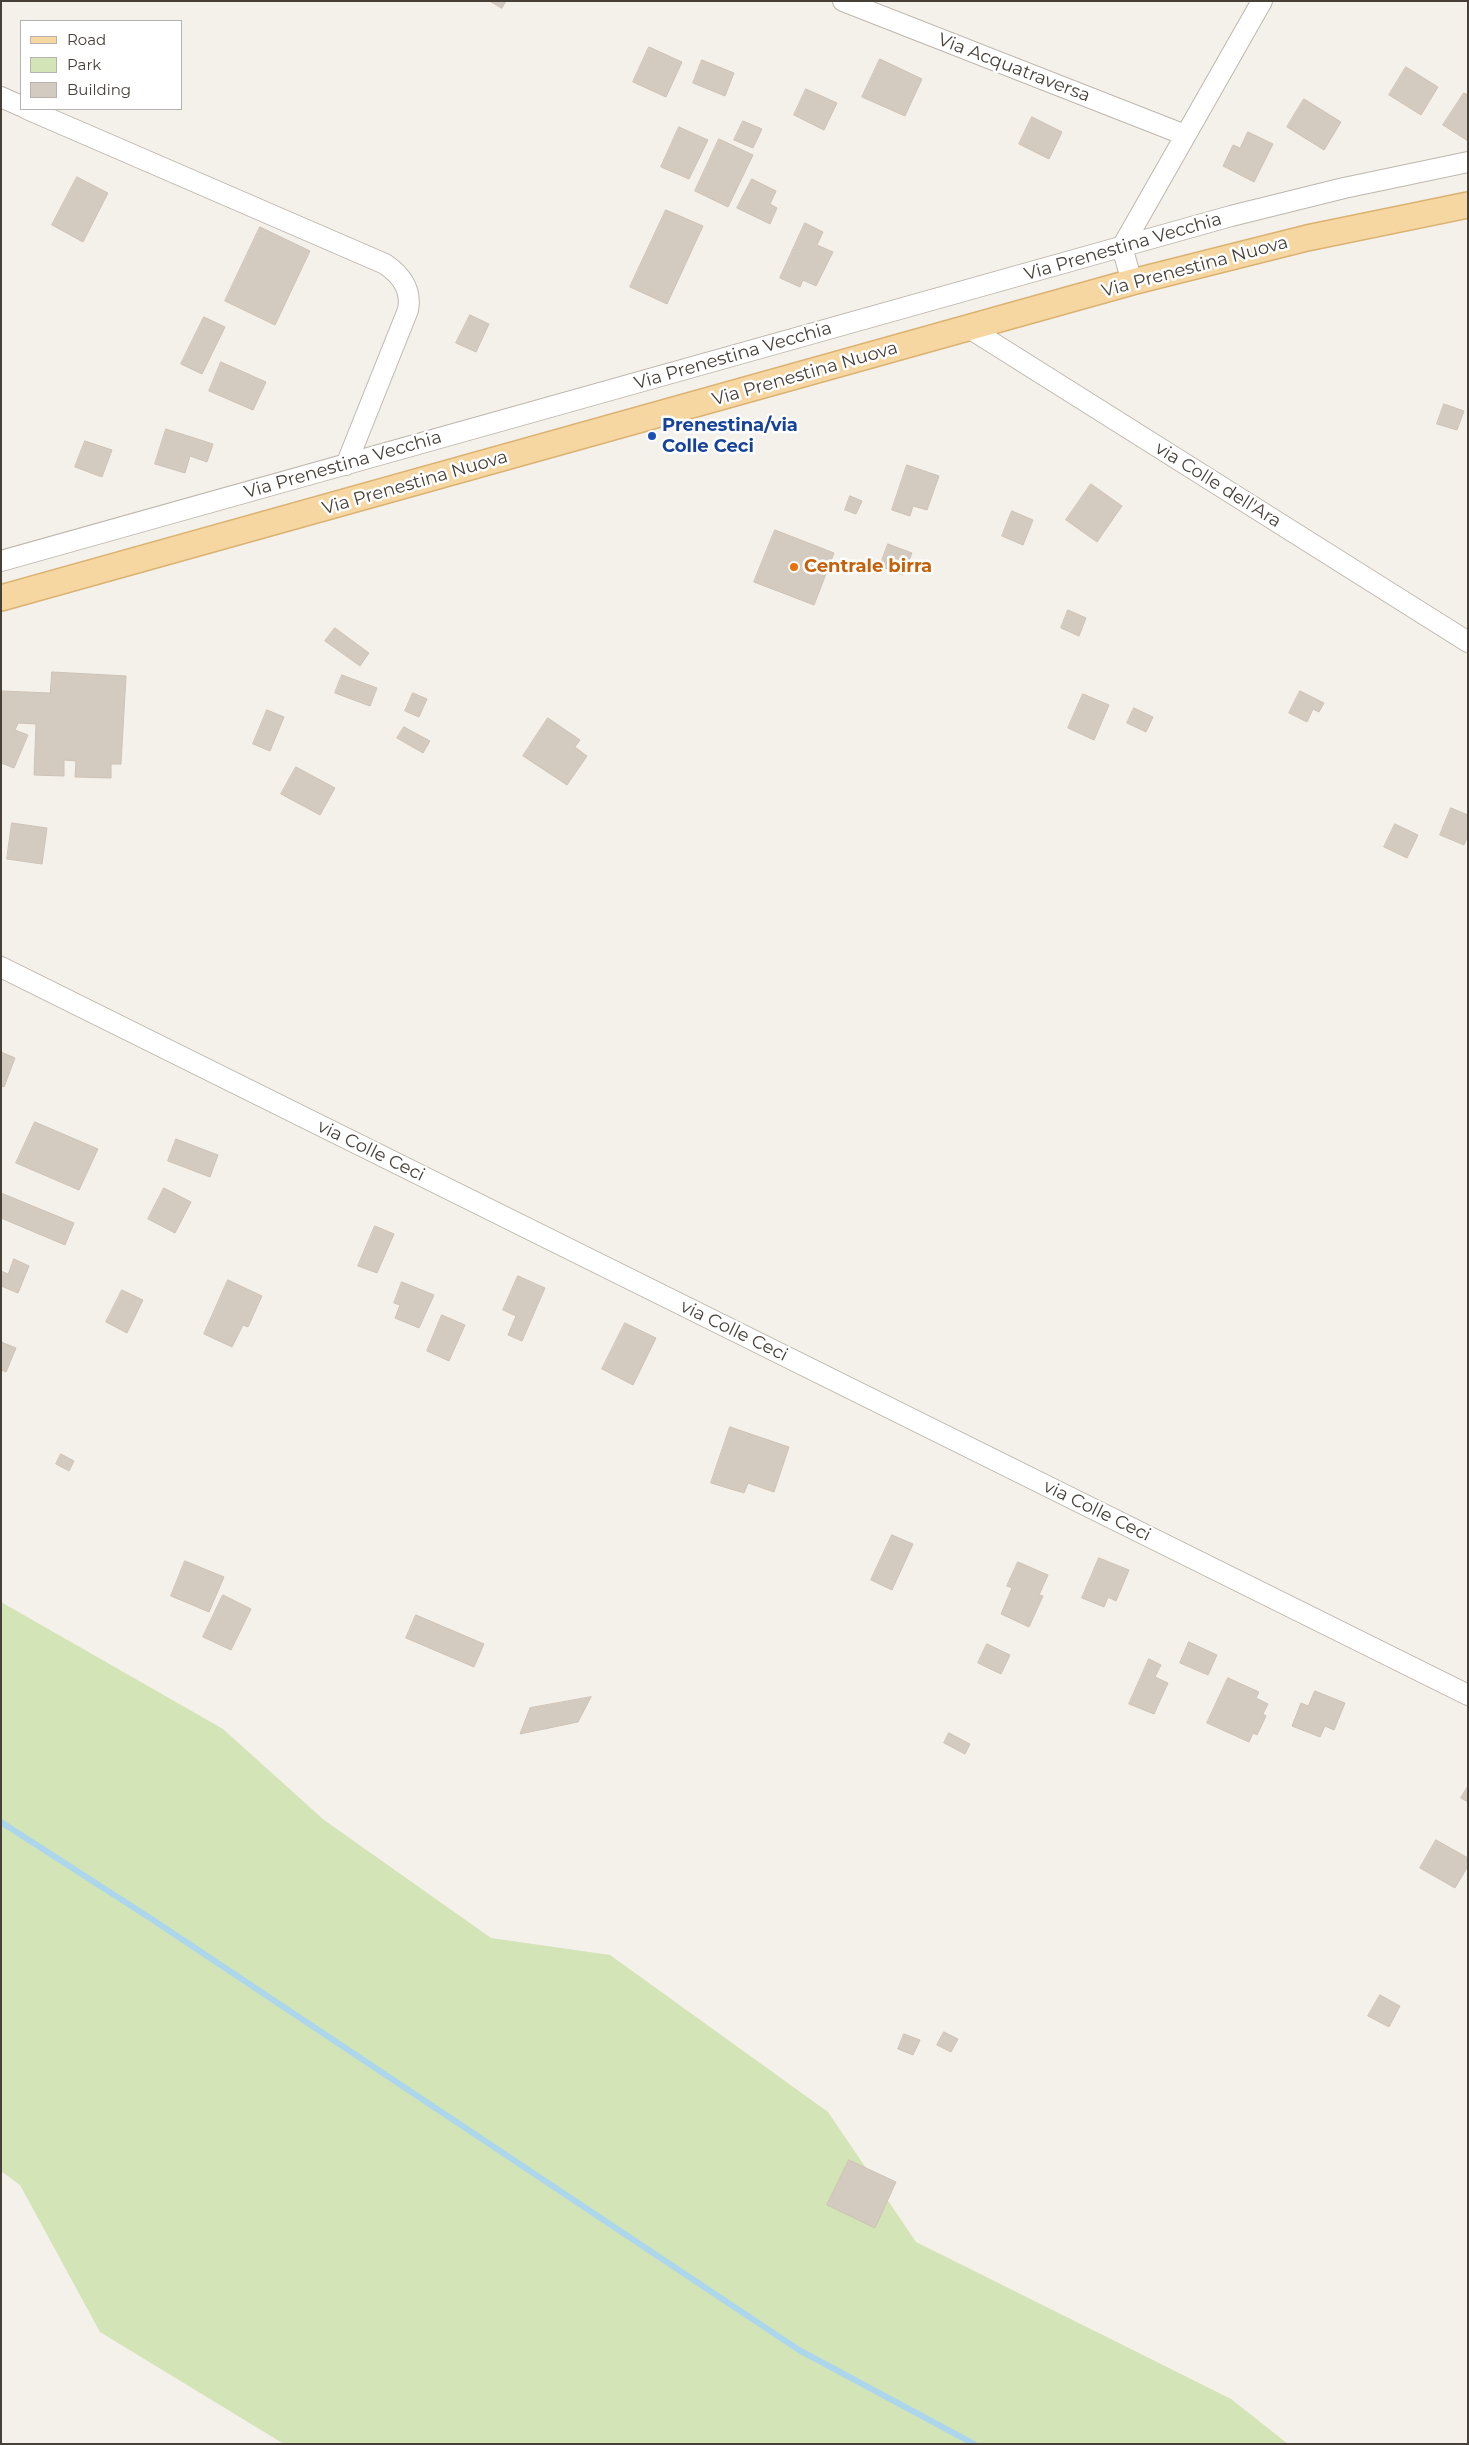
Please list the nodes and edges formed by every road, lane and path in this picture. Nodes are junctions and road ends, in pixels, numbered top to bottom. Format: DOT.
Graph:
graph roads {
  1 [pos="843,1"];
  2 [pos="1262,1"];
  3 [pos="1,97"];
  4 [pos="20,106"];
  5 [pos="30,110"];
  6 [pos="1185,135"];
  7 [pos="1468,162"];
  8 [pos="1468,205"];
  9 [pos="1122,247"];
  10 [pos="1132,282"];
  11 [pos="969,328"];
  12 [pos="346,465"];
  13 [pos="1,561"];
  14 [pos="1,598"];
  15 [pos="1468,642"];
  16 [pos="1,967"];
  17 [pos="1468,1695"];
  1 -- 6 [label="street, Via Acquatraversa"];
  2 -- 6 [label="street"];
  3 -- 4 [label="street"];
  5 -- 12 [label="street"];
  6 -- 9 [label="street"];
  7 -- 9 [label="street, Via Prenestina Vecchia"];
  8 -- 10 [label="main road, Via Prenestina Nuova"];
  9 -- 10 [label="street"];
  9 -- 12 [label="street, Via Prenestina Vecchia"];
  10 -- 11 [label="main road, Via Prenestina Nuova"];
  11 -- 14 [label="main road, Via Prenestina Nuova"];
  11 -- 15 [label="street, via Colle dell'Ara"];
  12 -- 13 [label="street, Via Prenestina Vecchia"];
  16 -- 17 [label="street, via Colle Ceci"];
}
